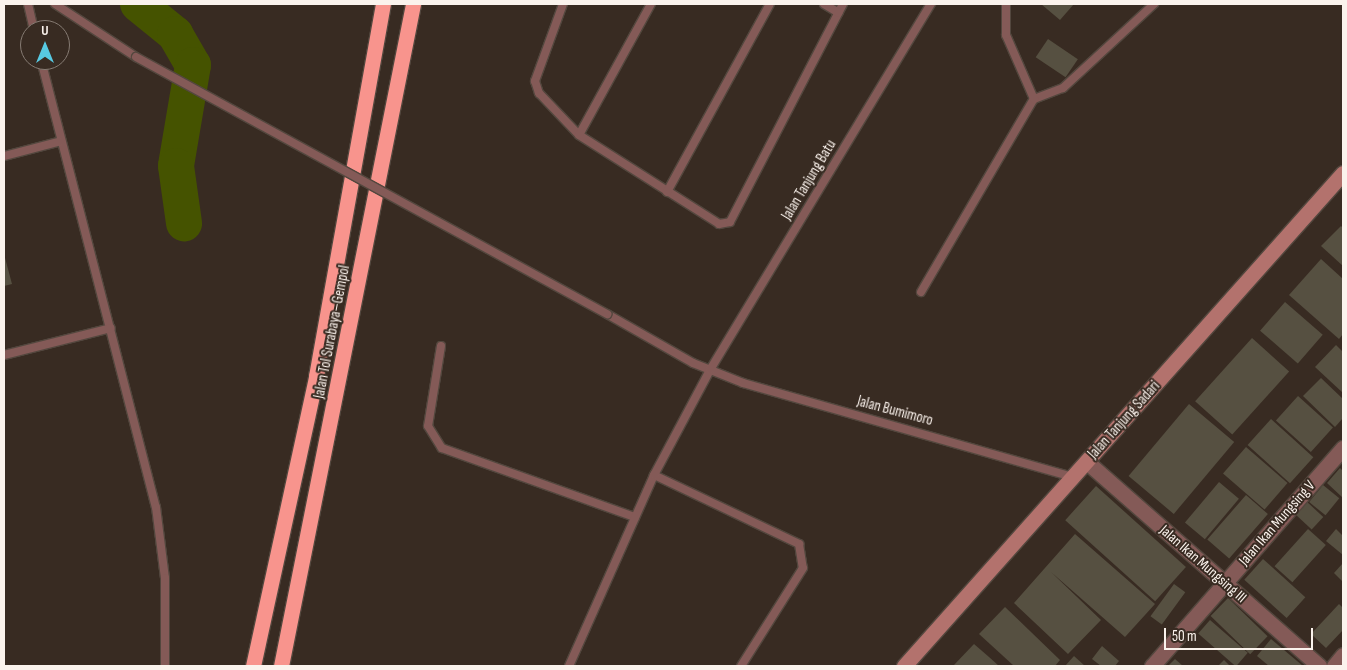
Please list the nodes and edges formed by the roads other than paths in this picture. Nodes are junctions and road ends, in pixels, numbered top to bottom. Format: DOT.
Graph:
graph roads {
  1 [pos="28,4"];
  2 [pos="55,4"];
  3 [pos="383,4"];
  4 [pos="413,4"];
  5 [pos="562,4"];
  6 [pos="651,4"];
  7 [pos="770,4"];
  8 [pos="824,4"];
  9 [pos="844,4"];
  10 [pos="931,4"];
  11 [pos="1006,4"];
  12 [pos="1154,4"];
  13 [pos="839,13"];
  14 [pos="32,20"];
  15 [pos="43,70"];
  16 [pos="1034,99"];
  17 [pos="579,135"];
  18 [pos="61,141"];
  19 [pos="4,156"];
  20 [pos="1343,173"];
  21 [pos="667,192"];
  22 [pos="921,292"];
  23 [pos="111,328"];
  24 [pos="441,346"];
  25 [pos="4,355"];
  26 [pos="710,370"];
  27 [pos="1343,448"];
  28 [pos="1087,462"];
  29 [pos="654,474"];
  30 [pos="1072,477"];
  31 [pos="635,517"];
  32 [pos="1224,584"];
  33 [pos="1343,656"];
  34 [pos="165,666"];
  35 [pos="253,666"];
  36 [pos="281,666"];
  37 [pos="569,666"];
  38 [pos="740,666"];
  39 [pos="904,666"];
  40 [pos="1152,666"];
  41 [pos="1319,666"];
  42 [pos="1334,666"];
  1 -- 14 [label="lane"];
  2 -- 26 [label="lane, Jalan Bumimoro, bridge"];
  3 -- 35 [label="highway, Jalan Tol Surabaya–Gempol"];
  4 -- 36 [label="highway, Jalan Tol Surabaya–Gempol"];
  5 -- 17 [label="lane"];
  6 -- 17 [label="lane"];
  7 -- 21 [label="lane"];
  8 -- 13 [label="lane"];
  9 -- 13 [label="lane"];
  10 -- 26 [label="lane, Jalan Tanjung Batu"];
  11 -- 16 [label="lane"];
  12 -- 16 [label="lane"];
  13 -- 21 [label="lane"];
  15 -- 18 [label="lane"];
  16 -- 22 [label="lane"];
  17 -- 21 [label="lane"];
  18 -- 19 [label="lane"];
  18 -- 23 [label="lane"];
  20 -- 28 [label="street, Jalan Tanjung Sadari"];
  23 -- 25 [label="lane"];
  23 -- 34 [label="lane"];
  24 -- 31 [label="lane"];
  26 -- 29 [label="lane, Jalan Tanjung Batu"];
  26 -- 30 [label="lane, Jalan Bumimoro"];
  27 -- 32 [label="street, Jalan Ikan Mungsing V"];
  28 -- 30 [label="street, Jalan Tanjung Sadari"];
  28 -- 32 [label="street, Jalan Ikan Mungsing III"];
  29 -- 31 [label="lane, Jalan Tanjung Batu"];
  29 -- 38 [label="lane"];
  30 -- 39 [label="street, Jalan Tanjung Sadari"];
  31 -- 37 [label="lane, Jalan Tanjung Batu"];
  32 -- 40 [label="street, Jalan Ikan Mungsing V"];
  32 -- 41 [label="street, Jalan Ikan Mungsing III"];
  33 -- 42 [label="street"];
}
